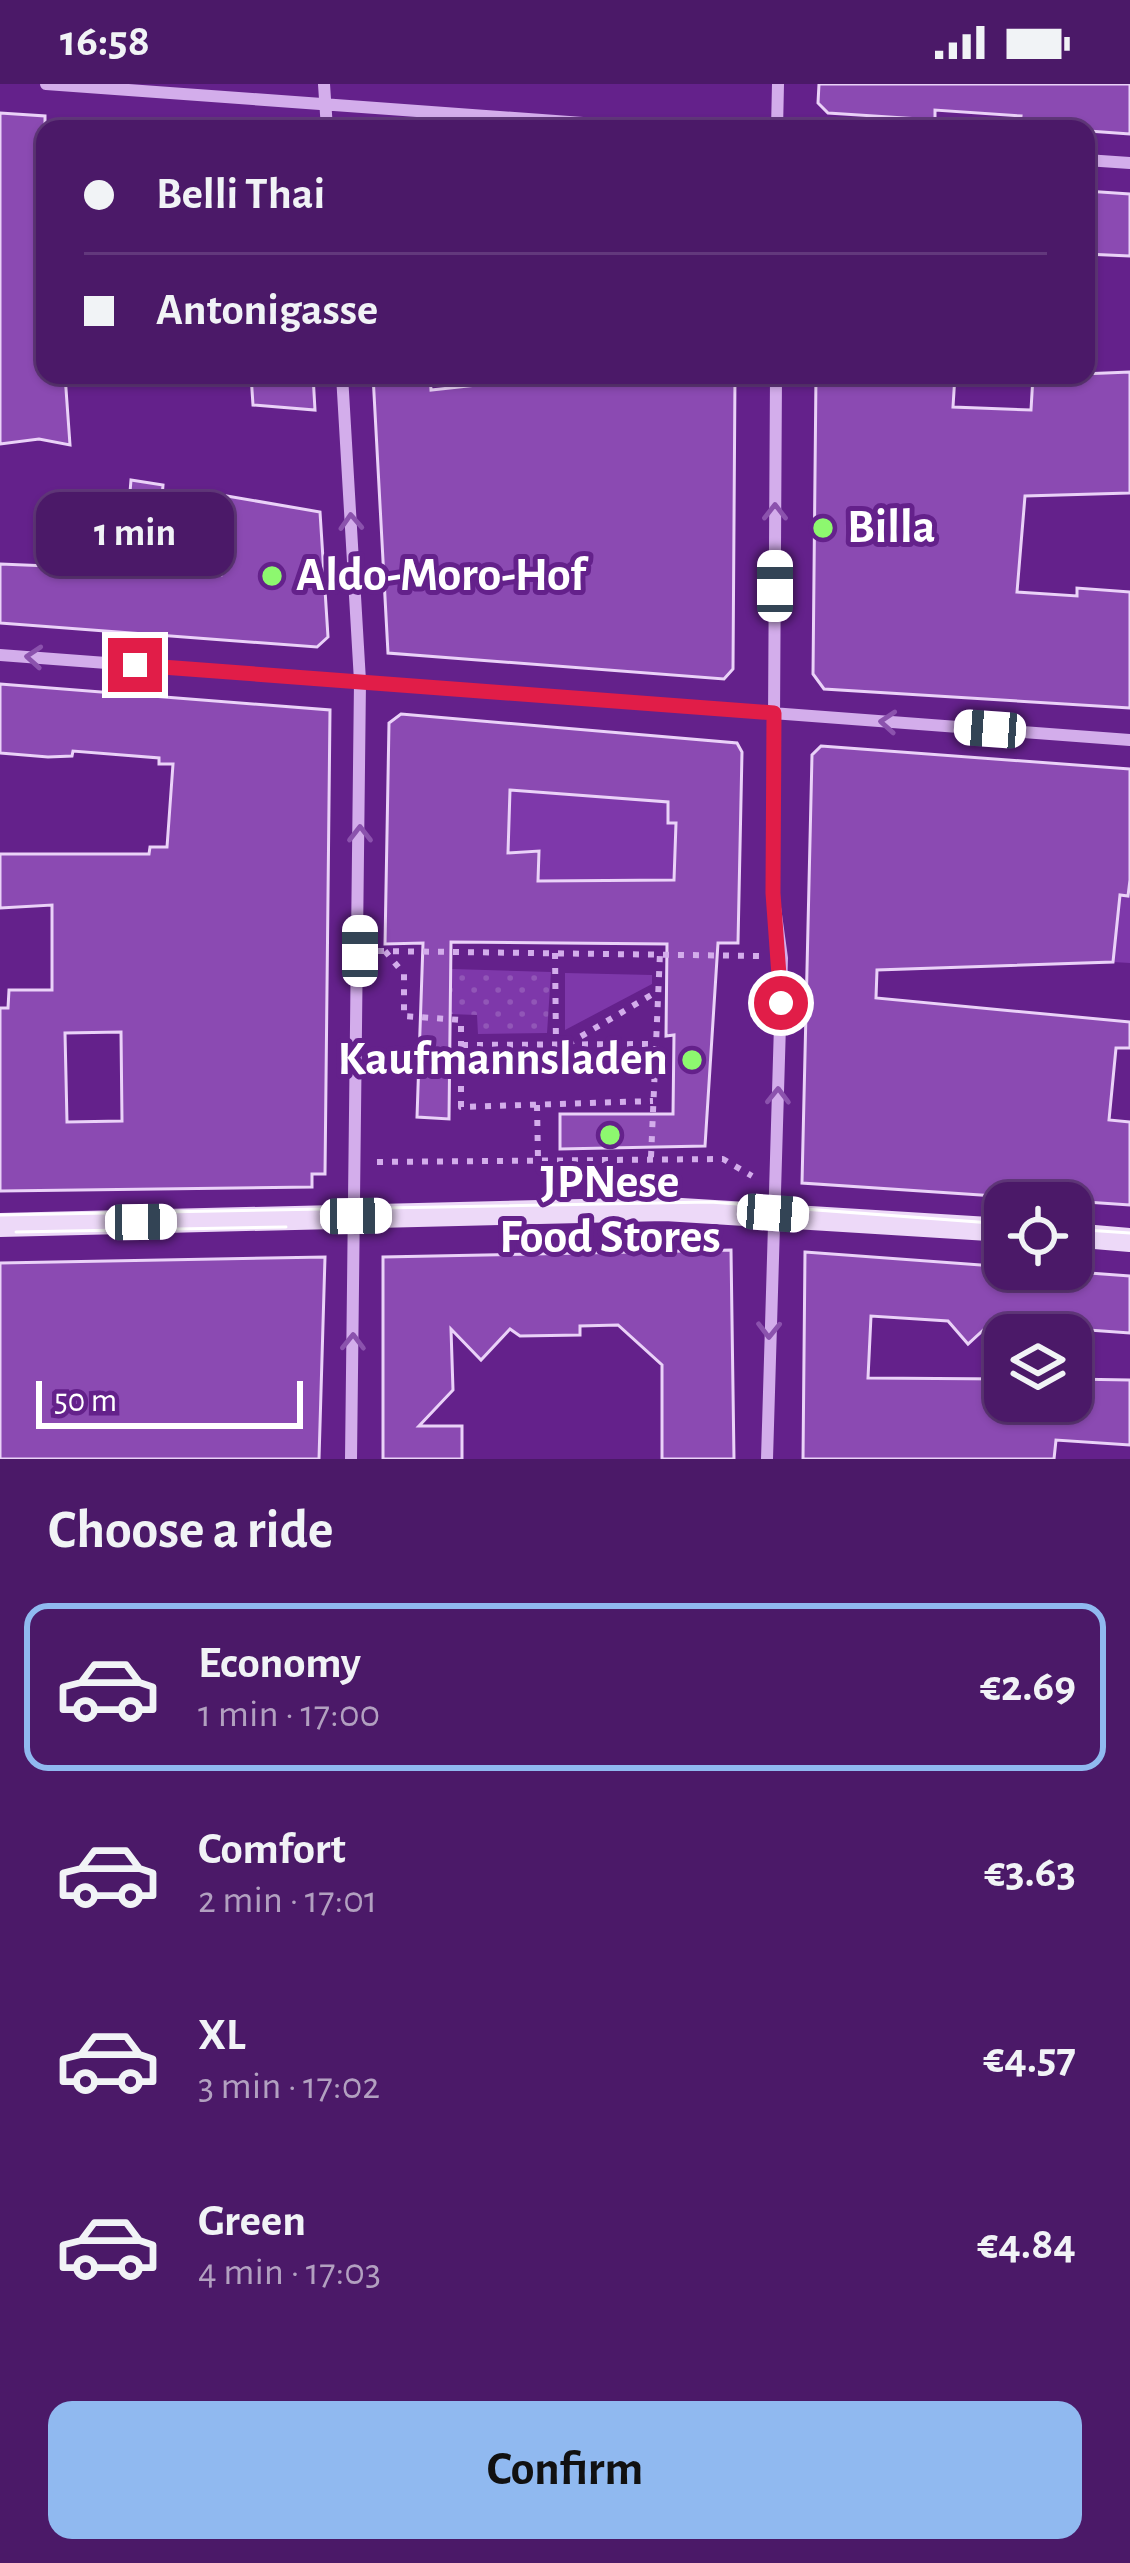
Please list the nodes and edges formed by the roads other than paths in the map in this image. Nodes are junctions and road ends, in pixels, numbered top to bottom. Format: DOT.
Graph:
graph roads {
  1 [pos="46,84"];
  2 [pos="324,84"];
  3 [pos="778,84"];
  4 [pos="325,104"];
  5 [pos="326,120"];
  6 [pos="543,120"];
  7 [pos="777,120"];
  8 [pos="1095,161"];
  9 [pos="1130,163"];
  10 [pos="343,384"];
  11 [pos="776,384"];
  12 [pos="0,655"];
  13 [pos="360,681"];
  14 [pos="774,713"];
  15 [pos="1130,740"];
  16 [pos="773,1213"];
  17 [pos="356,1216"];
  18 [pos="0,1225"];
  19 [pos="984,1228"];
  20 [pos="1092,1237"];
  21 [pos="1130,1240"];
  22 [pos="351,1459"];
  23 [pos="767,1459"];
  1 -- 4 [label="street"];
  2 -- 4 [label="street"];
  3 -- 7 [label="street"];
  4 -- 5 [label="street"];
  4 -- 6 [label="street"];
  8 -- 9 [label="street"];
  13 -- 10 [label="street, one-way"];
  14 -- 11 [label="street, one-way"];
  13 -- 12 [label="street, one-way"];
  13 -- 14 [label="street"];
  17 -- 13 [label="street, one-way"];
  15 -- 14 [label="street, one-way"];
  16 -- 14 [label="street, one-way"];
  16 -- 17 [label="street"];
  16 -- 19 [label="street"];
  16 -- 23 [label="street, one-way"];
  17 -- 18 [label="street"];
  22 -- 17 [label="street, one-way"];
  20 -- 21 [label="street"];
}
